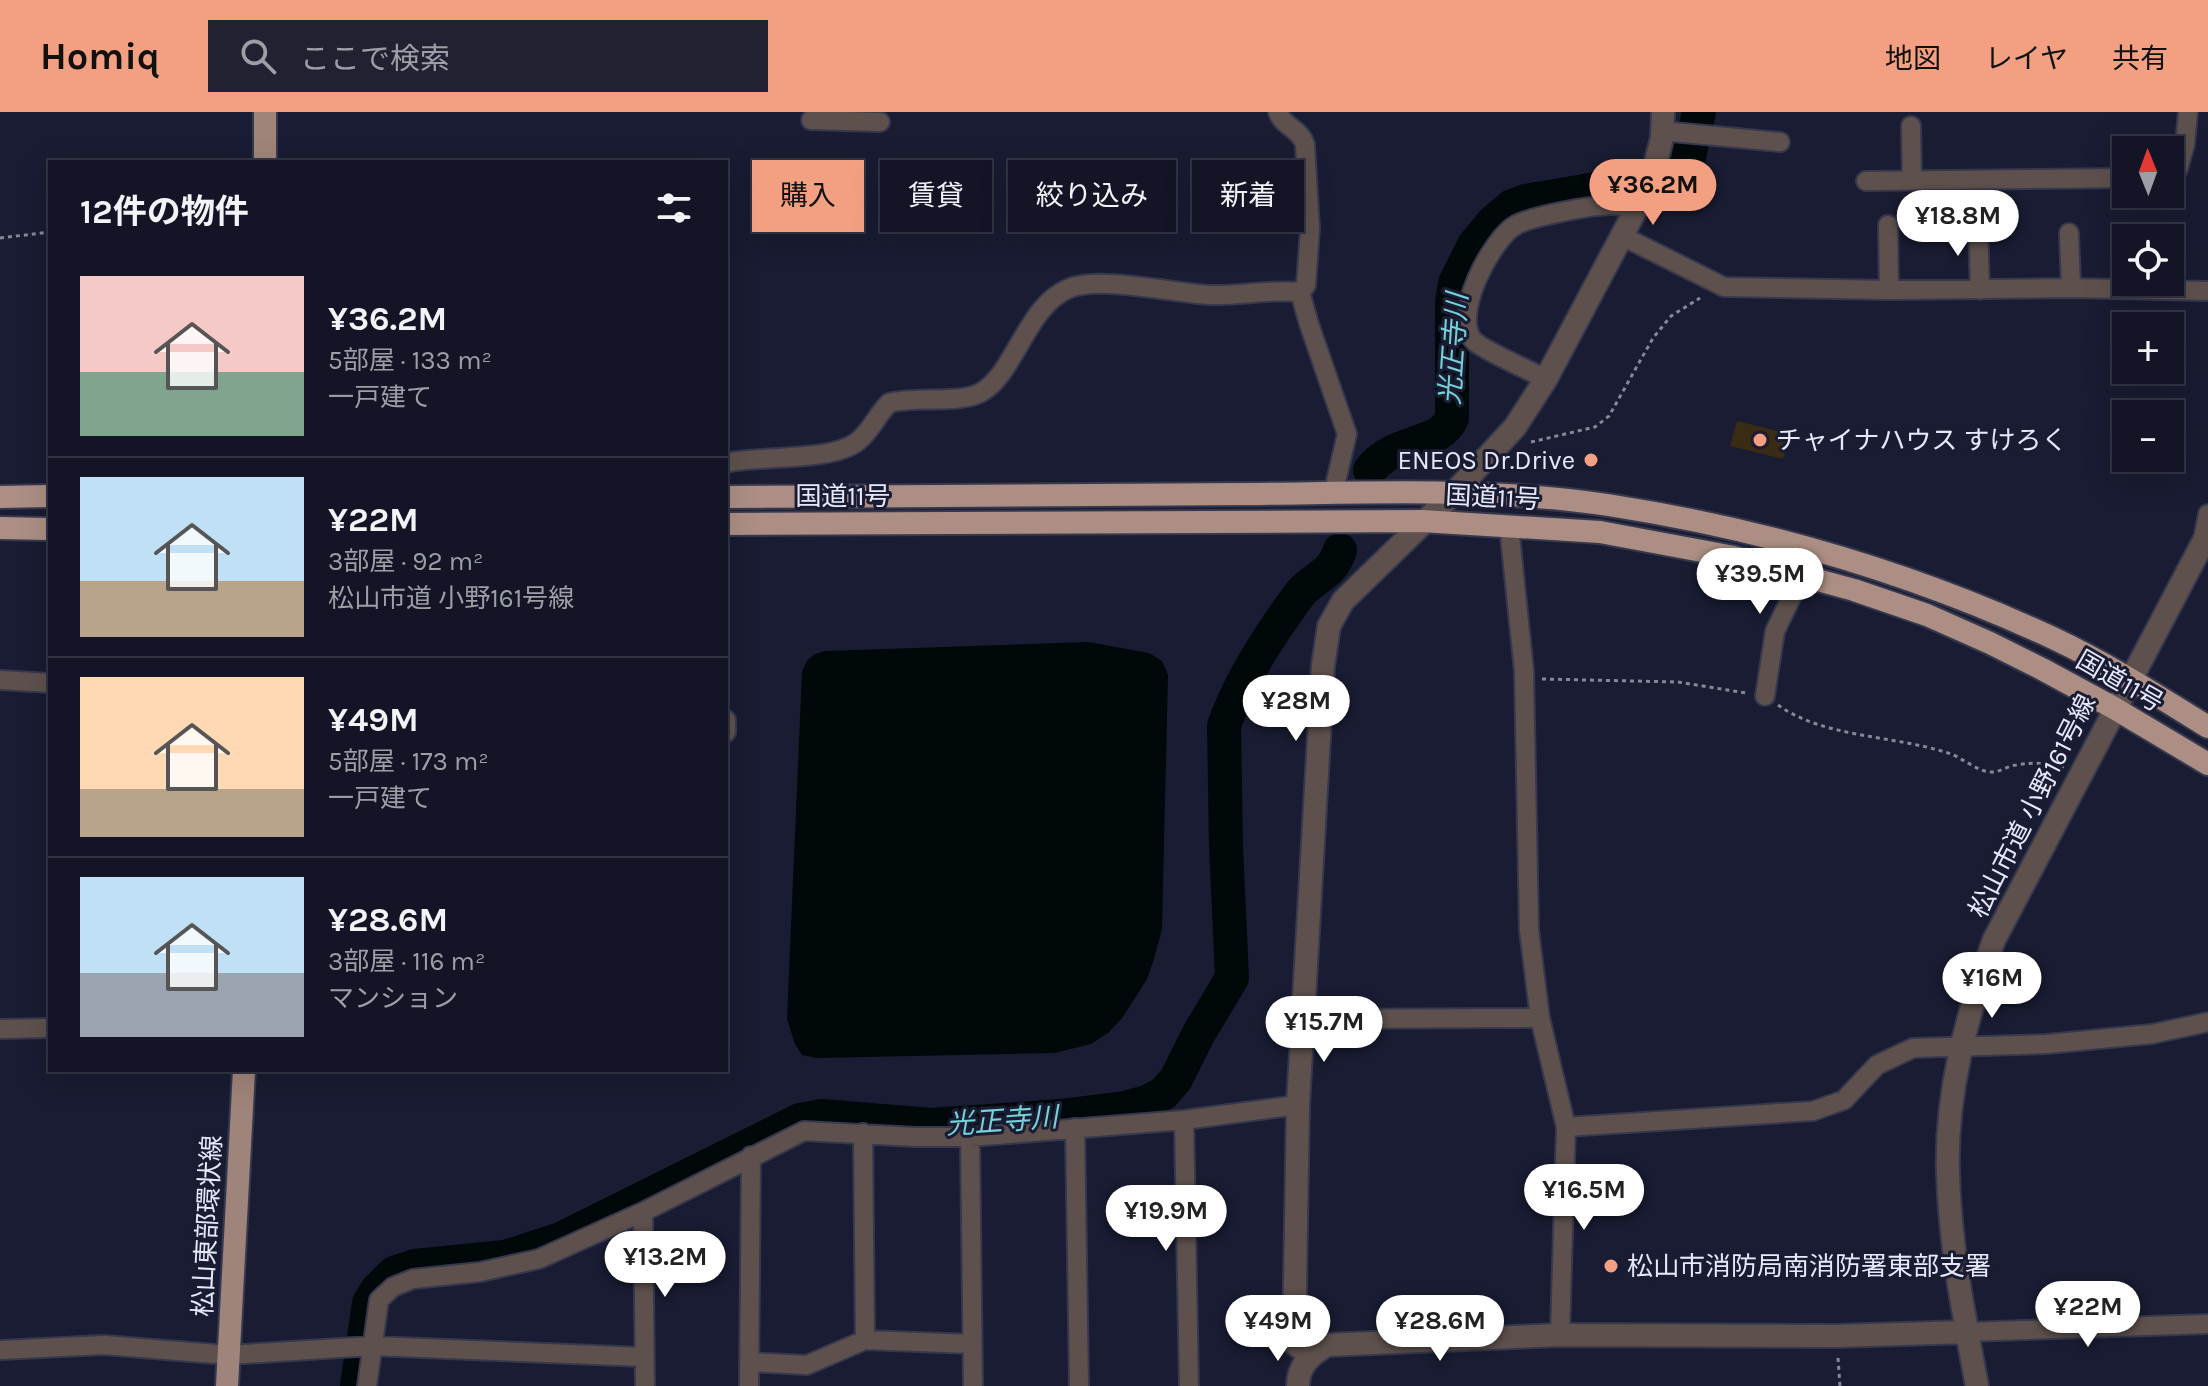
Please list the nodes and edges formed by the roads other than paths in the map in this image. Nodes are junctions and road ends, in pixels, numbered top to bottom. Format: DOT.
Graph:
graph roads {
  1 [pos="265,112"];
  2 [pos="1278,112"];
  3 [pos="2188,112"];
  4 [pos="823,117"];
  5 [pos="880,122"];
  6 [pos="1911,126"];
  7 [pos="1678,128"];
  8 [pos="2184,138"];
  9 [pos="1780,142"];
  10 [pos="265,160"];
  11 [pos="2112,178"];
  12 [pos="1912,180"];
  13 [pos="1866,181"];
  14 [pos="1643,195"];
  15 [pos="1978,224"];
  16 [pos="1888,225"];
  17 [pos="2069,233"];
  18 [pos="1622,236"];
  19 [pos="2112,287"];
  20 [pos="2071,288"];
  21 [pos="2184,289"];
  22 [pos="1889,290"];
  23 [pos="1980,290"];
  24 [pos="2208,291"];
  25 [pos="1300,292"];
  26 [pos="1546,379"];
  27 [pos="728,463"];
  28 [pos="1454,493"];
  29 [pos="1333,494"];
  30 [pos="48,496"];
  31 [pos="0,497"];
  32 [pos="728,497"];
  33 [pos="2208,514"];
  34 [pos="1422,521"];
  35 [pos="728,524"];
  36 [pos="1509,526"];
  37 [pos="0,528"];
  38 [pos="48,529"];
  39 [pos="2206,539"];
  40 [pos="1806,548"];
  41 [pos="1799,574"];
  42 [pos="2130,679"];
  43 [pos="0,680"];
  44 [pos="48,683"];
  45 [pos="1765,696"];
  46 [pos="2114,708"];
  47 [pos="2208,727"];
  48 [pos="2208,764"];
  49 [pos="1540,1018"];
  50 [pos="1304,1019"];
  51 [pos="2208,1022"];
  52 [pos="48,1028"];
  53 [pos="0,1029"];
  54 [pos="1962,1046"];
  55 [pos="244,1072"];
  56 [pos="1298,1105"];
  57 [pos="1184,1120"];
  58 [pos="1566,1127"];
  59 [pos="1075,1128"];
  60 [pos="863,1133"];
  61 [pos="970,1137"];
  62 [pos="751,1156"];
  63 [pos="643,1212"];
  64 [pos="2208,1324"];
  65 [pos="1967,1332"];
  66 [pos="1560,1335"];
  67 [pos="865,1340"];
  68 [pos="972,1344"];
  69 [pos="372,1346"];
  70 [pos="0,1350"];
  71 [pos="228,1355"];
  72 [pos="1310,1355"];
  73 [pos="644,1357"];
  74 [pos="749,1362"];
  75 [pos="227,1386"];
  76 [pos="367,1386"];
  77 [pos="645,1386"];
  78 [pos="749,1386"];
  79 [pos="973,1386"];
  80 [pos="1079,1386"];
  81 [pos="1189,1386"];
  82 [pos="1298,1386"];
  83 [pos="1977,1386"];
  1 -- 10 [label="main road"];
  2 -- 25 [label="street"];
  3 -- 8 [label="street"];
  4 -- 5 [label="street"];
  6 -- 12 [label="street"];
  7 -- 9 [label="street"];
  7 -- 14 [label="street"];
  11 -- 12 [label="street"];
  12 -- 13 [label="street"];
  14 -- 18 [label="street"];
  14 -- 26 [label="street"];
  15 -- 23 [label="street"];
  16 -- 22 [label="street"];
  17 -- 20 [label="street"];
  18 -- 22 [label="street"];
  18 -- 26 [label="street"];
  19 -- 20 [label="street"];
  20 -- 23 [label="street"];
  21 -- 24 [label="street"];
  22 -- 23 [label="street"];
  25 -- 27 [label="street"];
  25 -- 29 [label="street"];
  26 -- 28 [label="street"];
  28 -- 29 [label="highway, 国道11号"];
  28 -- 34 [label="street"];
  28 -- 40 [label="highway, 国道11号"];
  29 -- 32 [label="highway, 国道11号"];
  30 -- 31 [label="highway"];
  33 -- 39 [label="street"];
  34 -- 35 [label="highway, 国道11号"];
  34 -- 36 [label="highway, 国道11号"];
  34 -- 50 [label="street"];
  36 -- 41 [label="highway, 国道11号"];
  36 -- 49 [label="street"];
  37 -- 38 [label="highway"];
  39 -- 42 [label="street, 松山市道 小野161号線"];
  40 -- 41 [label="street"];
  40 -- 42 [label="highway, 国道11号"];
  41 -- 45 [label="street"];
  41 -- 46 [label="highway, 国道11号"];
  42 -- 46 [label="street, 松山市道 小野161号線"];
  42 -- 47 [label="highway, 国道11号"];
  43 -- 44 [label="street"];
  46 -- 48 [label="highway, 国道11号"];
  46 -- 54 [label="street, 松山市道 小野161号線"];
  49 -- 50 [label="street"];
  49 -- 58 [label="street"];
  50 -- 56 [label="street"];
  51 -- 54 [label="street"];
  52 -- 53 [label="street"];
  54 -- 58 [label="street"];
  54 -- 65 [label="street, 松山市道 小野161号線"];
  55 -- 71 [label="main road, 松山東部環状線"];
  56 -- 57 [label="street"];
  56 -- 72 [label="street"];
  57 -- 59 [label="street"];
  57 -- 81 [label="street"];
  58 -- 66 [label="street"];
  59 -- 61 [label="street"];
  59 -- 80 [label="street"];
  60 -- 61 [label="street"];
  60 -- 62 [label="street"];
  60 -- 67 [label="street"];
  61 -- 68 [label="street"];
  62 -- 63 [label="street"];
  62 -- 74 [label="street"];
  63 -- 69 [label="street"];
  63 -- 73 [label="street"];
  64 -- 65 [label="street"];
  65 -- 66 [label="street"];
  65 -- 83 [label="street, 松山市道 小野161号線"];
  66 -- 72 [label="street"];
  67 -- 68 [label="street"];
  67 -- 74 [label="street"];
  68 -- 79 [label="street"];
  69 -- 71 [label="street"];
  69 -- 73 [label="street"];
  69 -- 76 [label="street"];
  70 -- 71 [label="street"];
  71 -- 75 [label="main road, 松山東部環状線"];
  72 -- 82 [label="street"];
  73 -- 77 [label="street"];
  74 -- 78 [label="street"];
}
